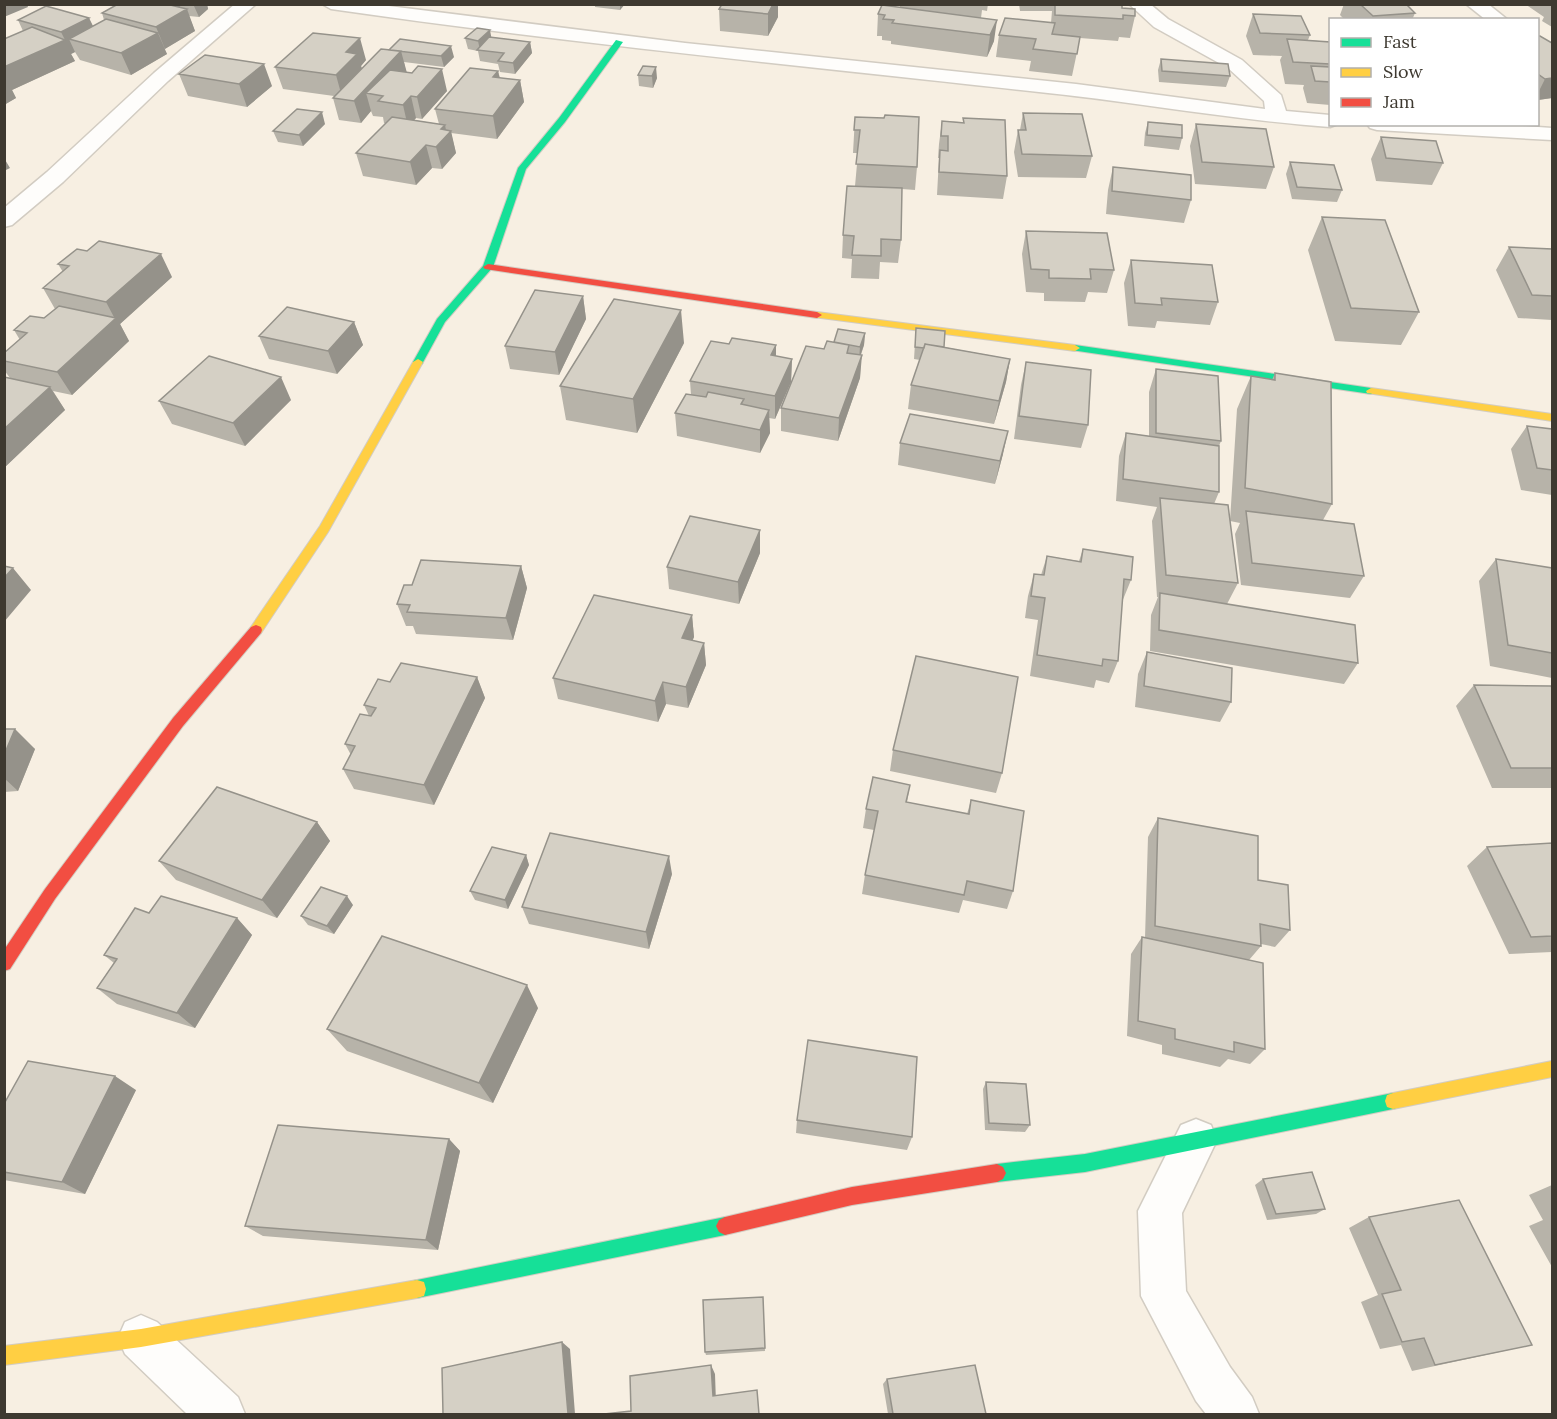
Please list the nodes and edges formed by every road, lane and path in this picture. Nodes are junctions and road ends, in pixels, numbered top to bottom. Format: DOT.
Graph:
graph roads {
  1 [pos="247,4"];
  2 [pos="331,4"];
  3 [pos="1138,4"];
  4 [pos="1475,4"];
  5 [pos="1496,18"];
  6 [pos="619,42"];
  7 [pos="1277,118"];
  8 [pos="1329,122"];
  9 [pos="1412,126"];
  10 [pos="1552,134"];
  11 [pos="4,220"];
  12 [pos="488,267"];
  13 [pos="1552,418"];
  14 [pos="4,964"];
  15 [pos="1552,1069"];
  16 [pos="1196,1140"];
  17 [pos="141,1338"];
  18 [pos="4,1356"];
  19 [pos="222,1414"];
  20 [pos="1235,1414"];
  1 -- 11 [label="street"];
  2 -- 6 [label="street"];
  3 -- 7 [label="street"];
  4 -- 5 [label="street"];
  6 -- 7 [label="street"];
  6 -- 12 [label="street"];
  7 -- 8 [label="street"];
  9 -- 10 [label="street"];
  12 -- 13 [label="street"];
  12 -- 14 [label="street"];
  15 -- 16 [label="street"];
  16 -- 17 [label="street"];
  16 -- 20 [label="street"];
  17 -- 18 [label="street"];
  17 -- 19 [label="street"];
}
